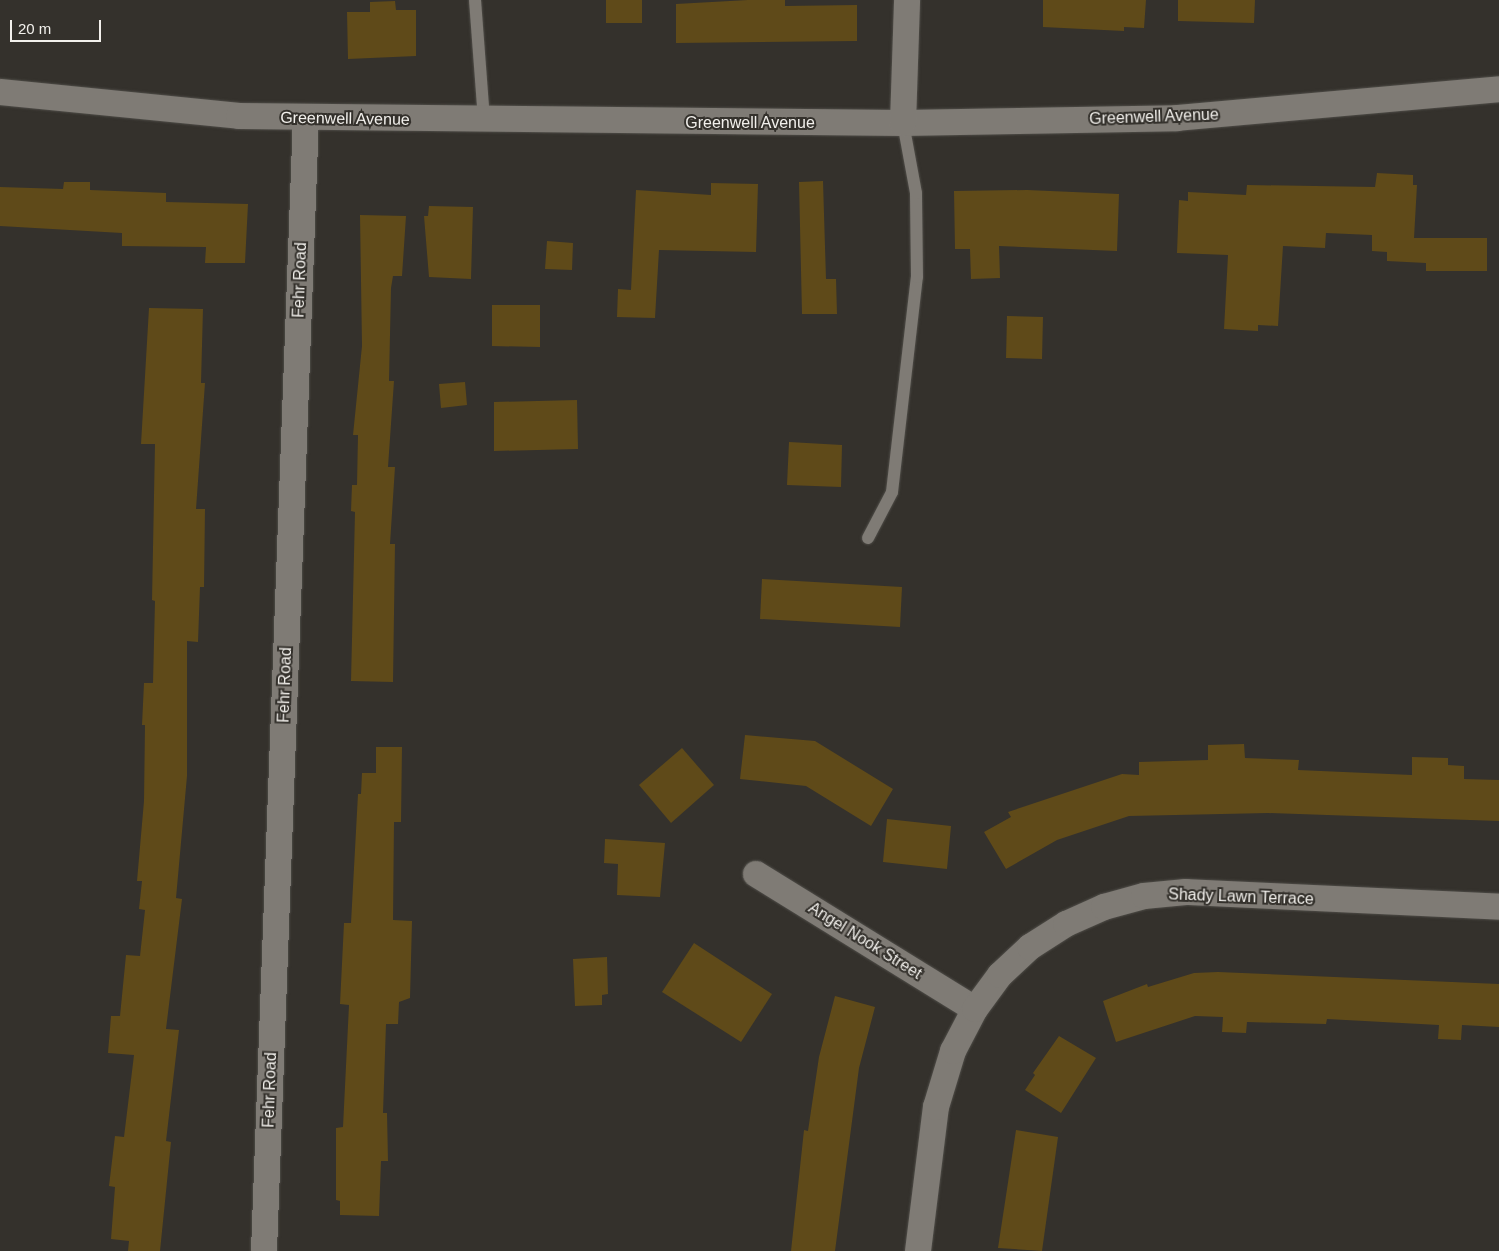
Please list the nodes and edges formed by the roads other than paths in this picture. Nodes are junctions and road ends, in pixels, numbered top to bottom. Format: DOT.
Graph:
graph roads {
  1 [pos="474,0"];
  2 [pos="908,0"];
  3 [pos="1499,89"];
  4 [pos="0,92"];
  5 [pos="306,119"];
  6 [pos="484,121"];
  7 [pos="903,123"];
  8 [pos="868,538"];
  9 [pos="756,874"];
  10 [pos="1499,907"];
  11 [pos="975,1009"];
  12 [pos="264,1251"];
  13 [pos="918,1251"];
  1 -- 6 [label="lane"];
  2 -- 7 [label="street"];
  3 -- 7 [label="street, Greenwell Avenue"];
  4 -- 5 [label="street, Greenwell Avenue"];
  5 -- 6 [label="street, Greenwell Avenue"];
  5 -- 12 [label="street, Fehr Road"];
  6 -- 7 [label="street, Greenwell Avenue"];
  7 -- 8 [label="lane"];
  9 -- 11 [label="street, Angel Nook Street"];
  10 -- 11 [label="street, Shady Lawn Terrace"];
  11 -- 13 [label="street, Shady Lawn Terrace"];
}
